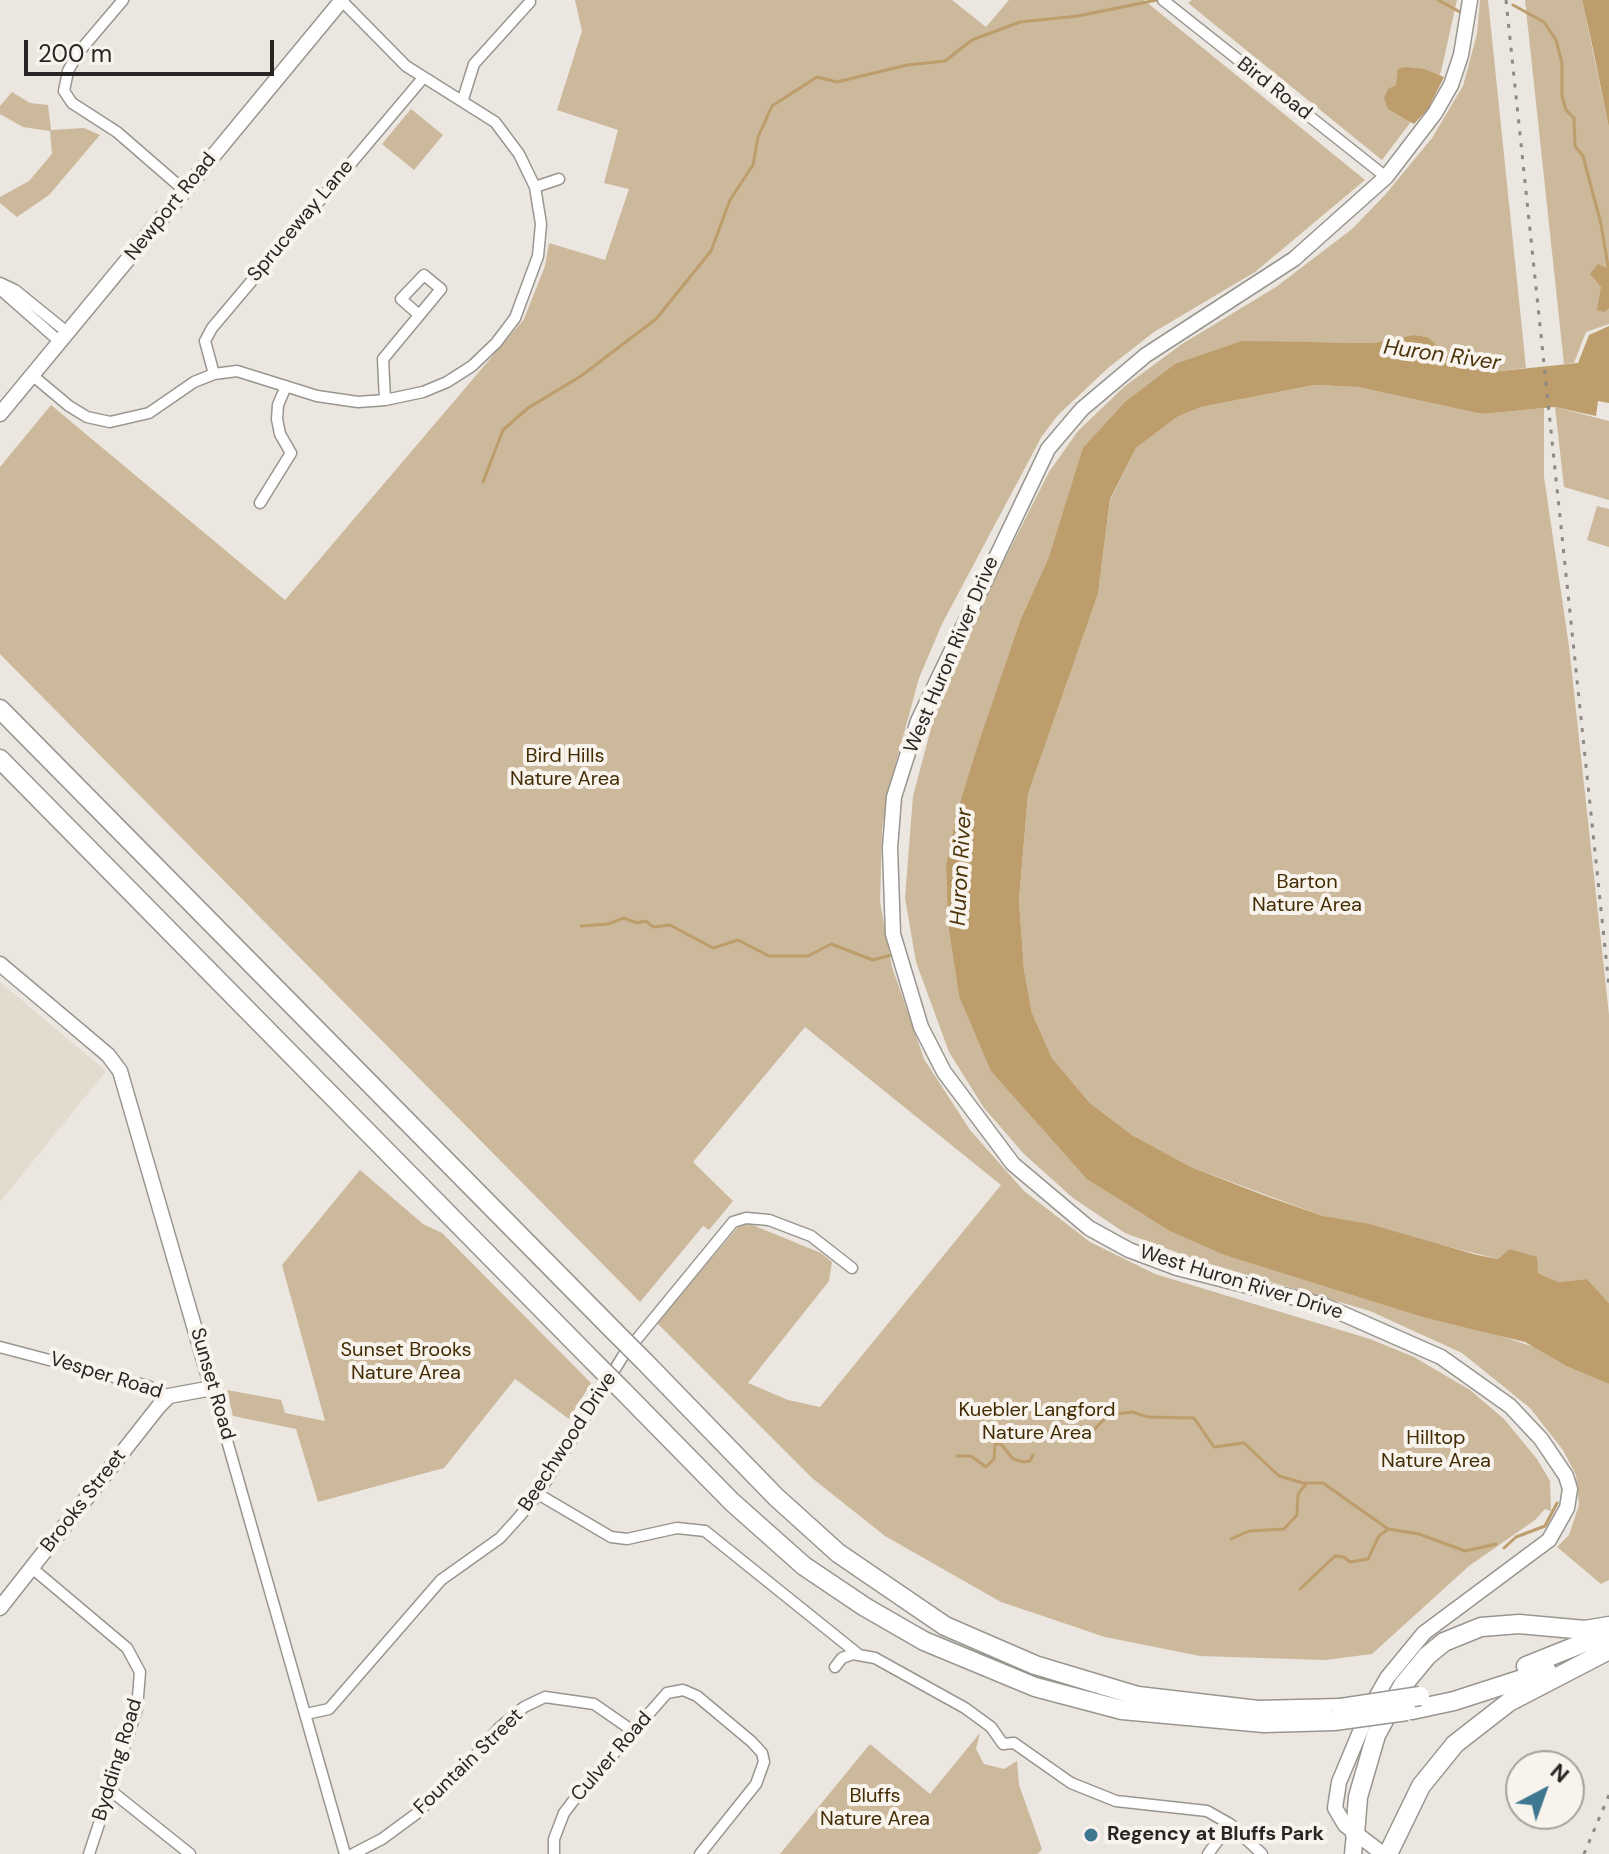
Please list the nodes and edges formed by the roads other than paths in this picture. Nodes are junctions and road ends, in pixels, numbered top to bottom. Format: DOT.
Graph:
graph roads {
  1 [pos="123,0"];
  2 [pos="342,0"];
  3 [pos="1470,0"];
  4 [pos="530,2"];
  5 [pos="1165,2"];
  6 [pos="423,78"];
  7 [pos="463,99"];
  8 [pos="1386,177"];
  9 [pos="559,179"];
  10 [pos="535,187"];
  11 [pos="185,191"];
  12 [pos="0,286"];
  13 [pos="419,315"];
  14 [pos="64,337"];
  15 [pos="214,374"];
  16 [pos="32,375"];
  17 [pos="286,386"];
  18 [pos="385,400"];
  19 [pos="0,414"];
  20 [pos="260,503"];
  21 [pos="0,709"];
  22 [pos="0,759"];
  23 [pos="0,964"];
  24 [pos="852,1268"];
  25 [pos="0,1347"];
  26 [pos="212,1388"];
  27 [pos="169,1396"];
  28 [pos="538,1494"];
  29 [pos="32,1568"];
  30 [pos="0,1608"];
  31 [pos="1609,1626"];
  32 [pos="1609,1633"];
  33 [pos="1609,1649"];
  34 [pos="858,1654"];
  35 [pos="835,1667"];
  36 [pos="1416,1703"];
  37 [pos="306,1714"];
  38 [pos="1338,1714"];
  39 [pos="633,1731"];
  40 [pos="110,1790"];
  41 [pos="1230,1824"];
  42 [pos="1355,1834"];
  43 [pos="89,1854"];
  44 [pos="190,1854"];
  45 [pos="345,1854"];
  46 [pos="353,1854"];
  47 [pos="554,1854"];
  48 [pos="700,1854"];
  49 [pos="1208,1854"];
  50 [pos="1262,1854"];
  51 [pos="1353,1854"];
  52 [pos="1386,1854"];
  1 -- 11 [label="street"];
  2 -- 6 [label="street"];
  2 -- 11 [label="street, Newport Road"];
  3 -- 8 [label="street, West Huron River Drive"];
  4 -- 7 [label="street"];
  5 -- 8 [label="street, Bird Road"];
  6 -- 7 [label="street"];
  6 -- 15 [label="street, Spruceway Lane"];
  7 -- 10 [label="street"];
  8 -- 42 [label="street, West Huron River Drive"];
  9 -- 10 [label="street"];
  10 -- 18 [label="street"];
  11 -- 14 [label="street, Newport Road"];
  12 -- 14 [label="street"];
  13 -- 13 [label="street"];
  13 -- 18 [label="street"];
  14 -- 16 [label="street, Newport Road"];
  15 -- 16 [label="street"];
  15 -- 17 [label="street"];
  16 -- 19 [label="street, Newport Road"];
  17 -- 18 [label="street"];
  17 -- 20 [label="street"];
  21 -- 38 [label="highway, bridge"];
  22 -- 38 [label="highway, bridge"];
  23 -- 26 [label="street, Sunset Road"];
  24 -- 28 [label="street, Beechwood Drive"];
  25 -- 27 [label="street, Vesper Road"];
  26 -- 27 [label="street, Vesper Road"];
  26 -- 37 [label="street, Sunset Road"];
  27 -- 29 [label="street, Brooks Street"];
  28 -- 34 [label="street"];
  28 -- 37 [label="street, Beechwood Drive"];
  29 -- 30 [label="street, Brooks Street"];
  29 -- 40 [label="street, Bydding Road"];
  31 -- 42 [label="highway"];
  32 -- 36 [label="highway"];
  33 -- 36 [label="highway"];
  33 -- 52 [label="highway"];
  34 -- 35 [label="street"];
  34 -- 41 [label="street"];
  36 -- 38 [label="highway, bridge"];
  37 -- 45 [label="street, Sunset Road"];
  39 -- 46 [label="street, Fountain Street"];
  39 -- 47 [label="street, Culver Road"];
  39 -- 48 [label="street, Culver Road"];
  40 -- 43 [label="street, Bydding Road"];
  40 -- 44 [label="street"];
  41 -- 49 [label="street"];
  41 -- 50 [label="street"];
  42 -- 51 [label="main road"];
  42 -- 52 [label="street"];
}
